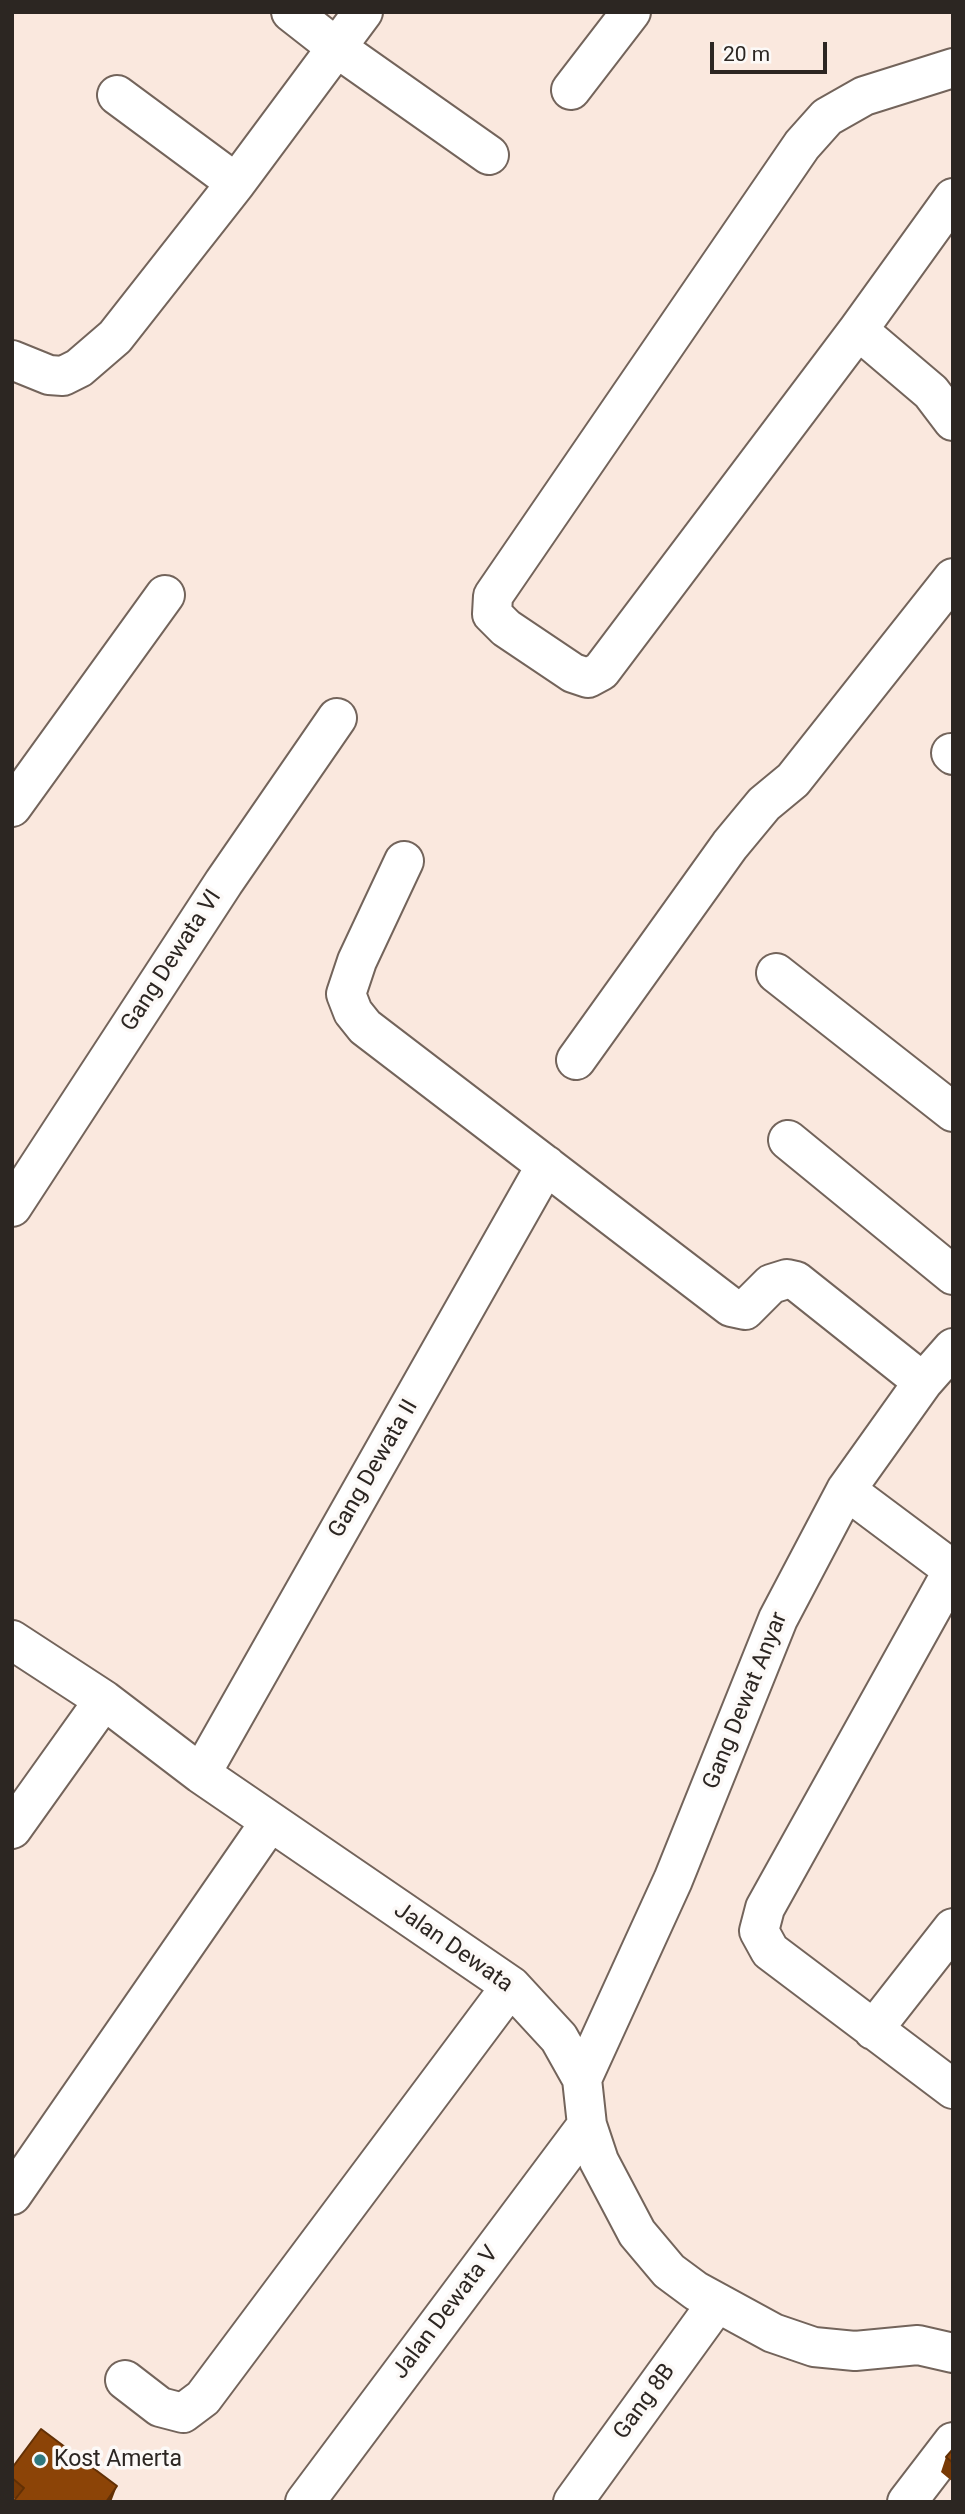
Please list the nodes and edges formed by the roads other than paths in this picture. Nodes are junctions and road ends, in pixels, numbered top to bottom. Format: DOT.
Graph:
graph roads {
  1 [pos="291,12"];
  2 [pos="363,12"];
  3 [pos="631,12"];
  4 [pos="337,48"];
  5 [pos="953,68"];
  6 [pos="571,90"];
  7 [pos="117,95"];
  8 [pos="489,155"];
  9 [pos="236,183"];
  10 [pos="953,198"];
  11 [pos="858,330"];
  12 [pos="12,360"];
  13 [pos="953,421"];
  14 [pos="953,578"];
  15 [pos="165,595"];
  16 [pos="337,718"];
  17 [pos="12,807"];
  18 [pos="404,861"];
  19 [pos="776,973"];
  20 [pos="576,1060"];
  21 [pos="953,1112"];
  22 [pos="788,1140"];
  23 [pos="546,1165"];
  24 [pos="12,1207"];
  25 [pos="953,1275"];
  26 [pos="943,1365"];
  27 [pos="846,1490"];
  28 [pos="953,1570"];
  29 [pos="12,1640"];
  30 [pos="104,1700"];
  31 [pos="201,1774"];
  32 [pos="270,1822"];
  33 [pos="12,1829"];
  34 [pos="953,1928"];
  35 [pos="511,1986"];
  36 [pos="873,2030"];
  37 [pos="582,2079"];
  38 [pos="953,2089"];
  39 [pos="587,2125"];
  40 [pos="12,2195"];
  41 [pos="717,2303"];
  42 [pos="953,2353"];
  43 [pos="125,2380"];
  44 [pos="953,2442"];
  45 [pos="305,2502"];
  46 [pos="573,2502"];
  47 [pos="907,2502"];
  1 -- 4 [label="street"];
  2 -- 4 [label="street"];
  3 -- 6 [label="street"];
  4 -- 8 [label="street"];
  4 -- 9 [label="street"];
  5 -- 11 [label="street"];
  7 -- 9 [label="street"];
  9 -- 12 [label="street"];
  10 -- 11 [label="street"];
  11 -- 13 [label="street"];
  14 -- 20 [label="street"];
  15 -- 17 [label="street"];
  16 -- 24 [label="street, Gang Dewata VI"];
  18 -- 23 [label="street"];
  19 -- 21 [label="street"];
  22 -- 25 [label="street"];
  23 -- 26 [label="street"];
  23 -- 31 [label="street, Gang Dewata II"];
  26 -- 27 [label="street, Gang Dewat Anyar"];
  27 -- 28 [label="street"];
  27 -- 37 [label="street, Gang Dewat Anyar"];
  28 -- 36 [label="street"];
  29 -- 30 [label="street, Jalan Dewata"];
  30 -- 31 [label="street, Jalan Dewata"];
  30 -- 33 [label="street"];
  31 -- 32 [label="street, Jalan Dewata"];
  32 -- 35 [label="street, Jalan Dewata"];
  32 -- 40 [label="street"];
  34 -- 36 [label="street"];
  35 -- 37 [label="street, Jalan Dewata"];
  35 -- 43 [label="street"];
  36 -- 38 [label="street"];
  37 -- 39 [label="street, Jalan Dewata"];
  39 -- 41 [label="street, Jalan Dewata"];
  39 -- 45 [label="street, Jalan Dewata V"];
  41 -- 42 [label="street, Jalan Dewata"];
  41 -- 46 [label="street, Gang 8B"];
  44 -- 47 [label="street"];
}
